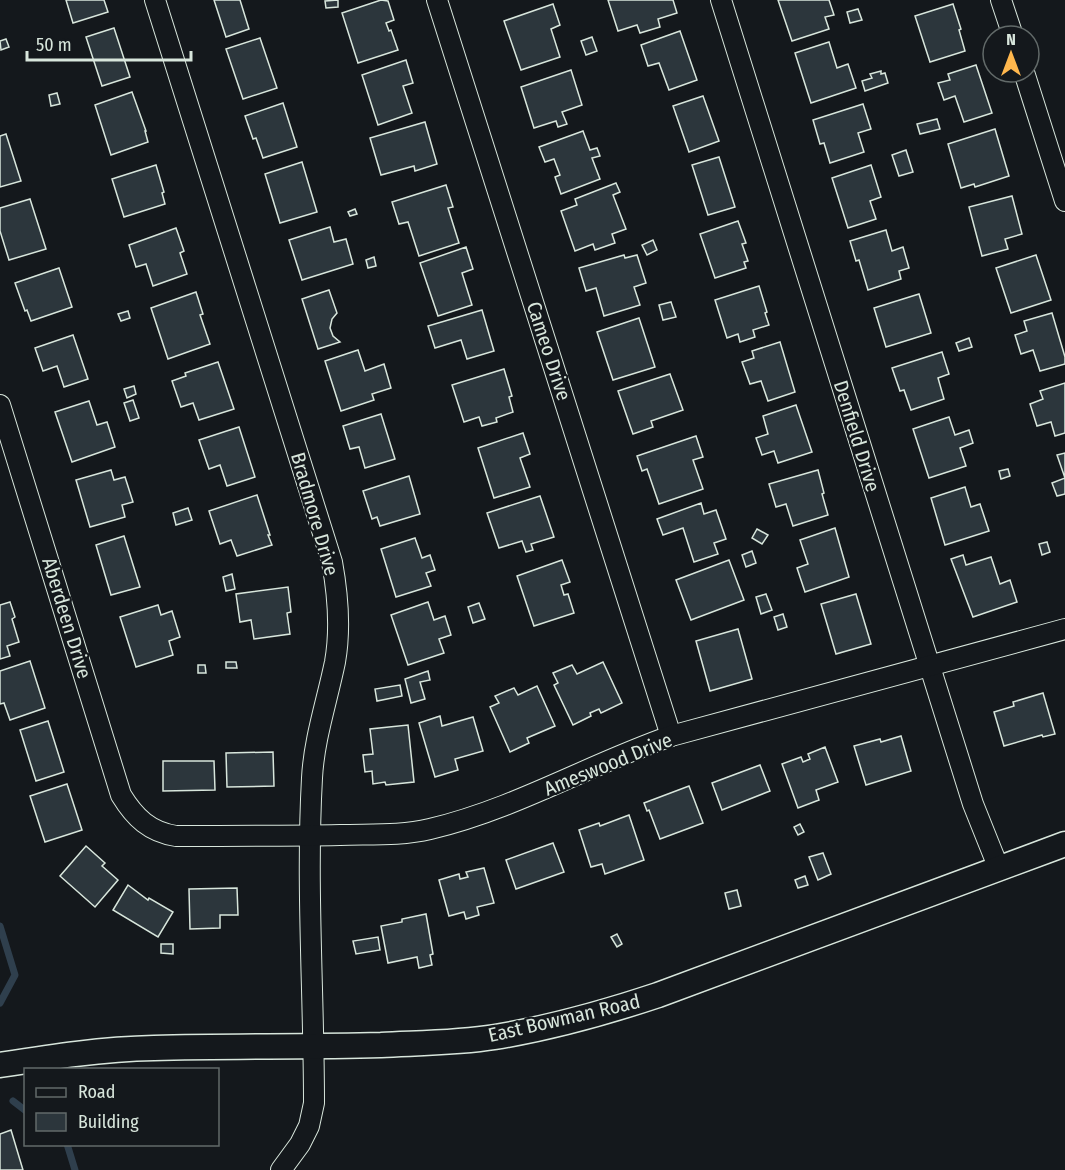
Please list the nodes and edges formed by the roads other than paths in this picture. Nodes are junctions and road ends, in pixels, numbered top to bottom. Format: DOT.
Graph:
graph roads {
  1 [pos="155,0"];
  2 [pos="437,0"];
  3 [pos="721,0"];
  4 [pos="1001,0"];
  5 [pos="1009,24"];
  6 [pos="1028,84"];
  7 [pos="1065,201"];
  8 [pos="0,405"];
  9 [pos="1065,629"];
  10 [pos="929,665"];
  11 [pos="671,736"];
  12 [pos="145,825"];
  13 [pos="310,836"];
  14 [pos="1065,844"];
  15 [pos="999,869"];
  16 [pos="314,1047"];
  17 [pos="0,1065"];
  18 [pos="281,1170"];
  1 -- 13 [label="street, Bradmore Drive"];
  2 -- 11 [label="street, Cameo Drive"];
  3 -- 10 [label="street, Denfield Drive"];
  4 -- 5 [label="street"];
  6 -- 7 [label="street"];
  8 -- 12 [label="street, Aberdeen Drive"];
  9 -- 10 [label="street, Ameswood Drive"];
  10 -- 11 [label="street, Ameswood Drive"];
  10 -- 15 [label="street, Denfield Drive"];
  11 -- 13 [label="street, Ameswood Drive"];
  12 -- 13 [label="street, Ameswood Drive"];
  13 -- 16 [label="street, Bradmore Drive"];
  14 -- 15 [label="street, East Bowman Road"];
  15 -- 16 [label="street, East Bowman Road"];
  16 -- 17 [label="street, East Bowman Road"];
  16 -- 18 [label="street, Bradmore Drive"];
}
